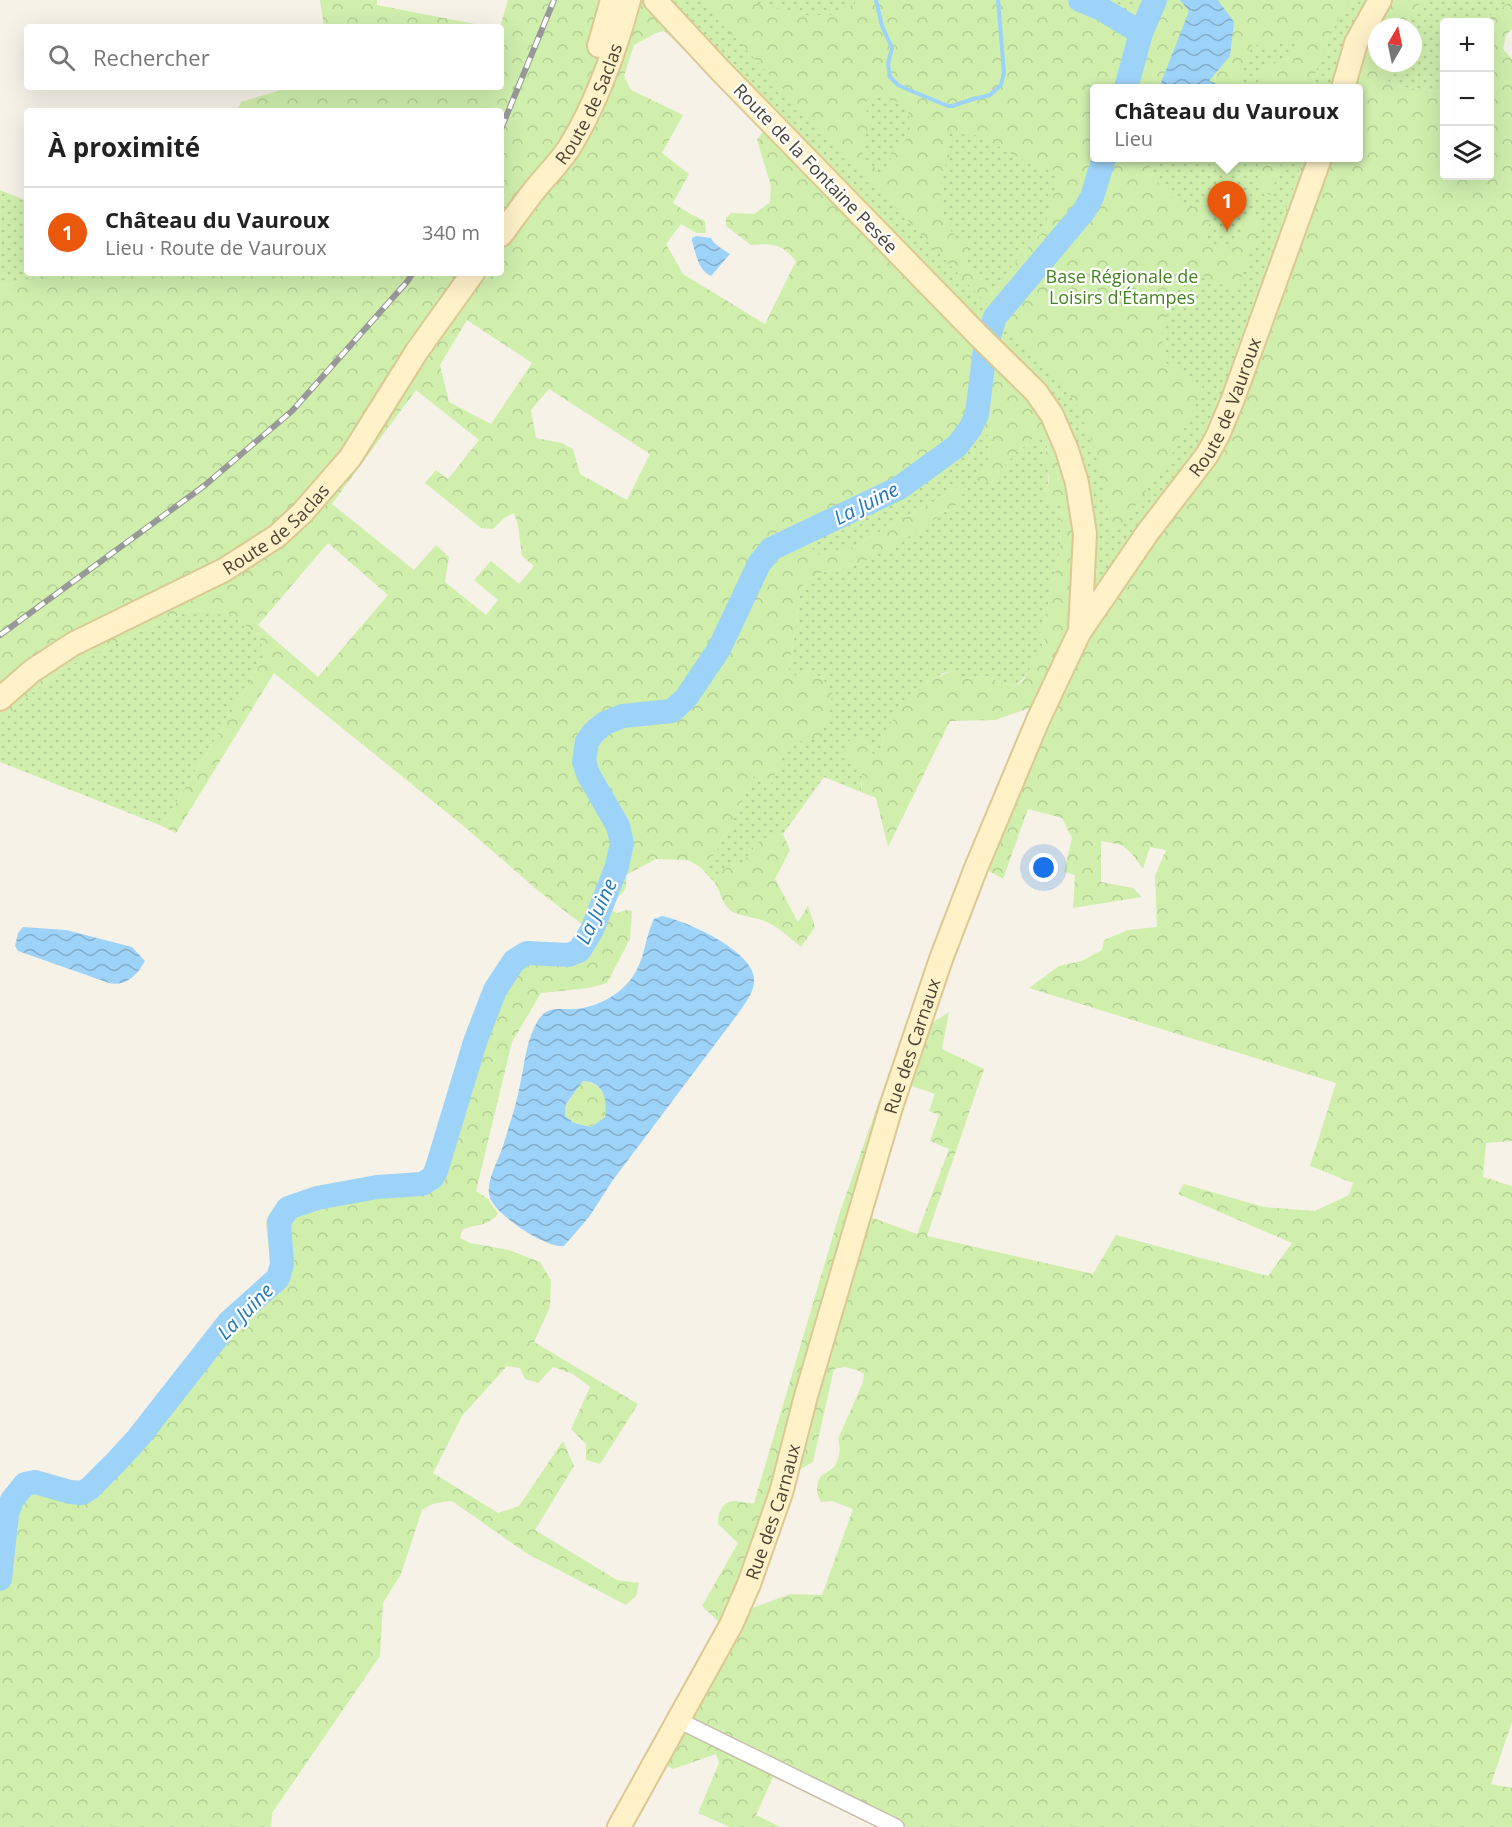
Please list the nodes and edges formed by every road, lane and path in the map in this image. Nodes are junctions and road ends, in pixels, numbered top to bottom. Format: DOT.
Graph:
graph roads {
  1 [pos="612,0"];
  2 [pos="629,0"];
  3 [pos="655,0"];
  4 [pos="1380,0"];
  5 [pos="1344,84"];
  6 [pos="1319,162"];
  7 [pos="529,197"];
  8 [pos="504,231"];
  9 [pos="471,276"];
  10 [pos="1002,359"];
  11 [pos="1080,631"];
  12 [pos="0,699"];
  13 [pos="678,1720"];
  14 [pos="619,1827"];
  15 [pos="896,1827"];
  1 -- 7 [label="street, Route de Saclas"];
  2 -- 7 [label="street, Route de Saclas"];
  3 -- 10 [label="street, Route de la Fontaine Pesée"];
  4 -- 5 [label="street"];
  6 -- 11 [label="street, Route de Vauroux"];
  7 -- 8 [label="street, Route de Saclas"];
  9 -- 12 [label="street, Route de Saclas"];
  10 -- 11 [label="street, Rue des Carnaux"];
  11 -- 13 [label="street, Rue des Carnaux"];
  13 -- 14 [label="street, Rue des Carnaux"];
  13 -- 15 [label="street"];
}
